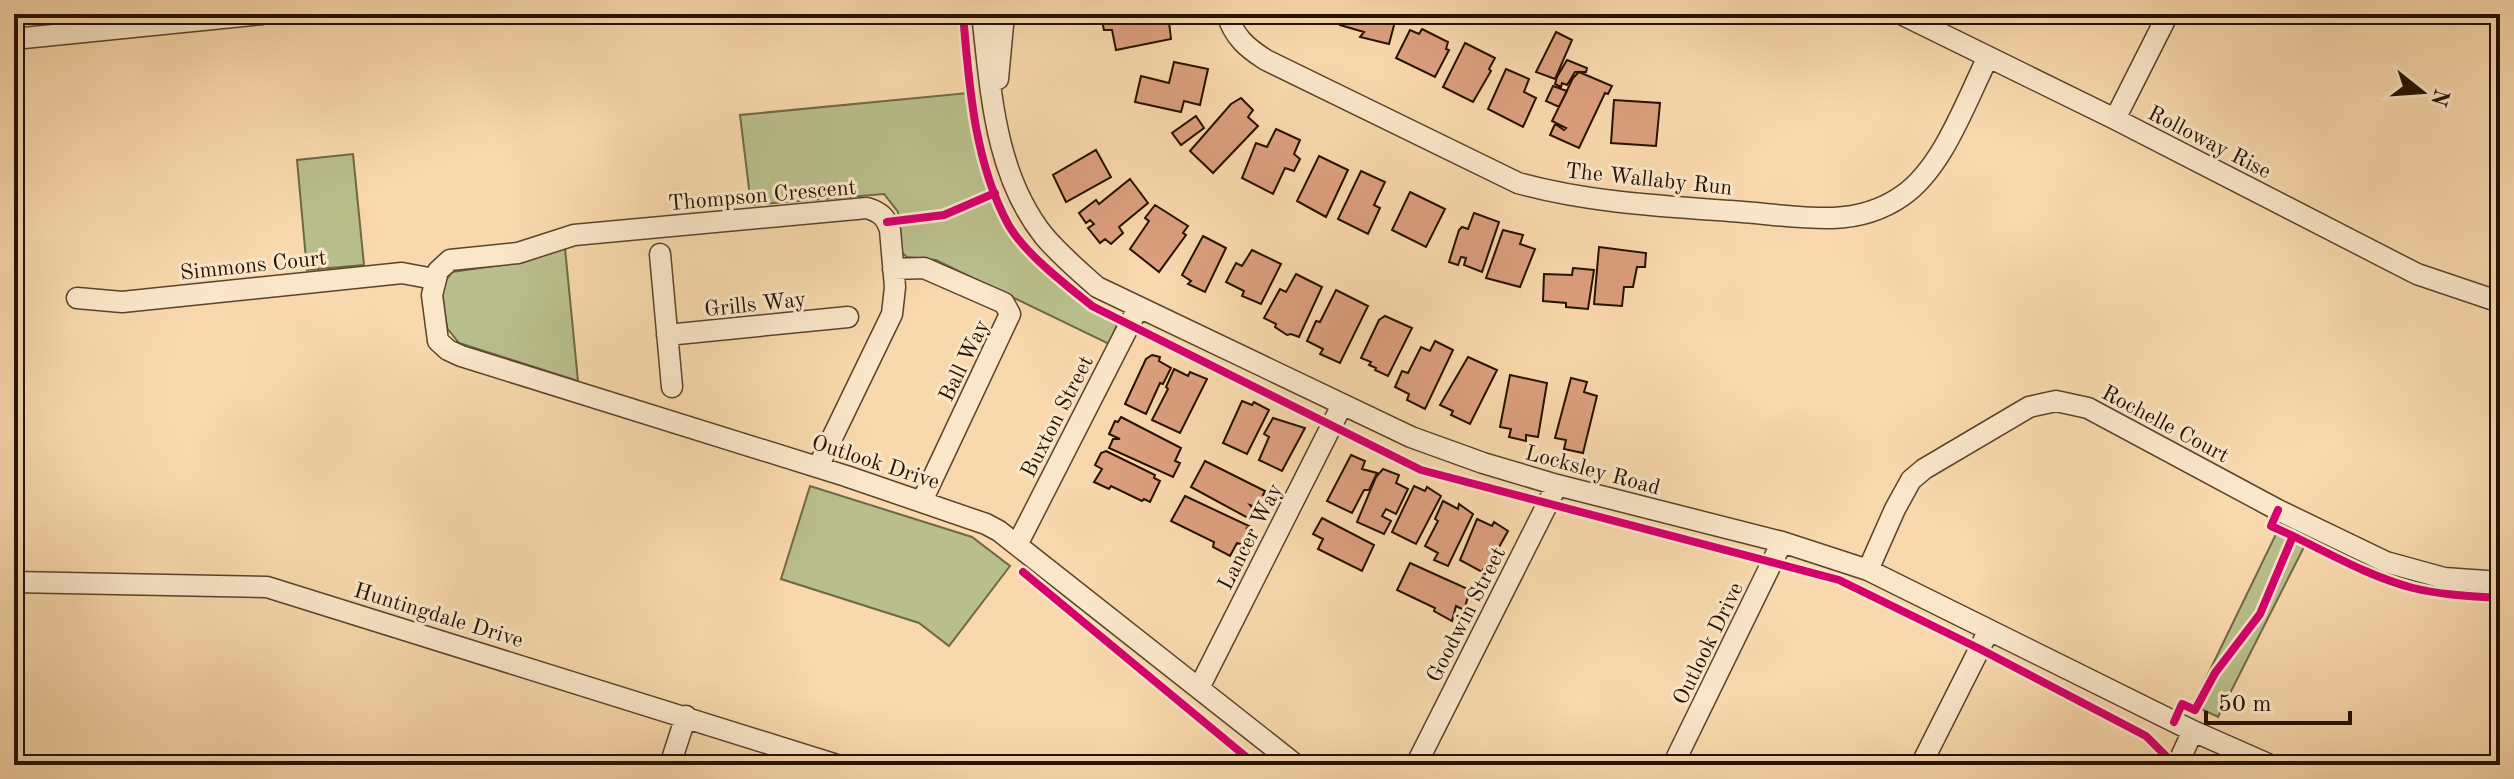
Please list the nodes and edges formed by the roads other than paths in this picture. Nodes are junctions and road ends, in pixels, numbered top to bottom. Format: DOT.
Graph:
graph roads {
  1 [pos="262,14"];
  2 [pos="982,14"];
  3 [pos="1004,14"];
  4 [pos="1227,14"];
  5 [pos="1901,14"];
  6 [pos="2168,14"];
  7 [pos="224,16"];
  8 [pos="14,39"];
  9 [pos="1988,57"];
  10 [pos="994,115"];
  11 [pos="2115,119"];
  12 [pos="660,254"];
  13 [pos="893,269"];
  14 [pos="434,279"];
  15 [pos="77,298"];
  16 [pos="2500,302"];
  17 [pos="1138,308"];
  18 [pos="848,317"];
  19 [pos="667,335"];
  20 [pos="672,387"];
  21 [pos="1342,405"];
  22 [pos="818,467"];
  23 [pos="1557,485"];
  24 [pos="922,501"];
  25 [pos="1782,542"];
  26 [pos="1017,545"];
  27 [pos="1868,570"];
  28 [pos="14,582"];
  29 [pos="2500,582"];
  30 [pos="1989,630"];
  31 [pos="1199,688"];
  32 [pos="686,716"];
  33 [pos="2193,731"];
  34 [pos="670,765"];
  35 [pos="837,765"];
  36 [pos="1296,765"];
  37 [pos="1416,765"];
  38 [pos="1673,765"];
  39 [pos="1921,765"];
  40 [pos="2177,765"];
  41 [pos="2270,765"];
  1 -- 7 [label="street"];
  2 -- 10 [label="street, Locksley Road"];
  3 -- 10 [label="street, Locksley Road"];
  4 -- 9 [label="street, The Wallaby Run"];
  5 -- 9 [label="street, Rolloway Rise"];
  6 -- 11 [label="street"];
  7 -- 8 [label="street"];
  9 -- 11 [label="street, Rolloway Rise"];
  10 -- 17 [label="street, Locksley Road"];
  11 -- 16 [label="street, Rolloway Rise"];
  12 -- 19 [label="street"];
  13 -- 14 [label="street, Thompson Crescent"];
  13 -- 22 [label="street, Thompson Crescent"];
  13 -- 24 [label="street, Ball Way"];
  14 -- 15 [label="street, Simmons Court"];
  14 -- 22 [label="street, Outlook Drive"];
  17 -- 21 [label="street, Locksley Road"];
  17 -- 26 [label="street, Buxton Street"];
  18 -- 19 [label="street, Grills Way"];
  19 -- 20 [label="street"];
  21 -- 23 [label="street, Locksley Road"];
  21 -- 31 [label="street, Lancer Way"];
  22 -- 24 [label="street, Outlook Drive"];
  23 -- 25 [label="street, Locksley Road"];
  23 -- 37 [label="street, Goodwin Street"];
  24 -- 26 [label="street, Outlook Drive"];
  25 -- 27 [label="street, Locksley Road"];
  25 -- 38 [label="street, Outlook Drive"];
  26 -- 31 [label="street, Outlook Drive"];
  27 -- 29 [label="street, Rochelle Court"];
  27 -- 30 [label="street, Locksley Road"];
  28 -- 32 [label="street, Huntingdale Drive"];
  30 -- 33 [label="street, Locksley Road"];
  30 -- 39 [label="street"];
  31 -- 36 [label="street, Outlook Drive"];
  32 -- 34 [label="street"];
  32 -- 35 [label="street, Huntingdale Drive"];
  33 -- 40 [label="street"];
  33 -- 41 [label="street, Locksley Road"];
}
